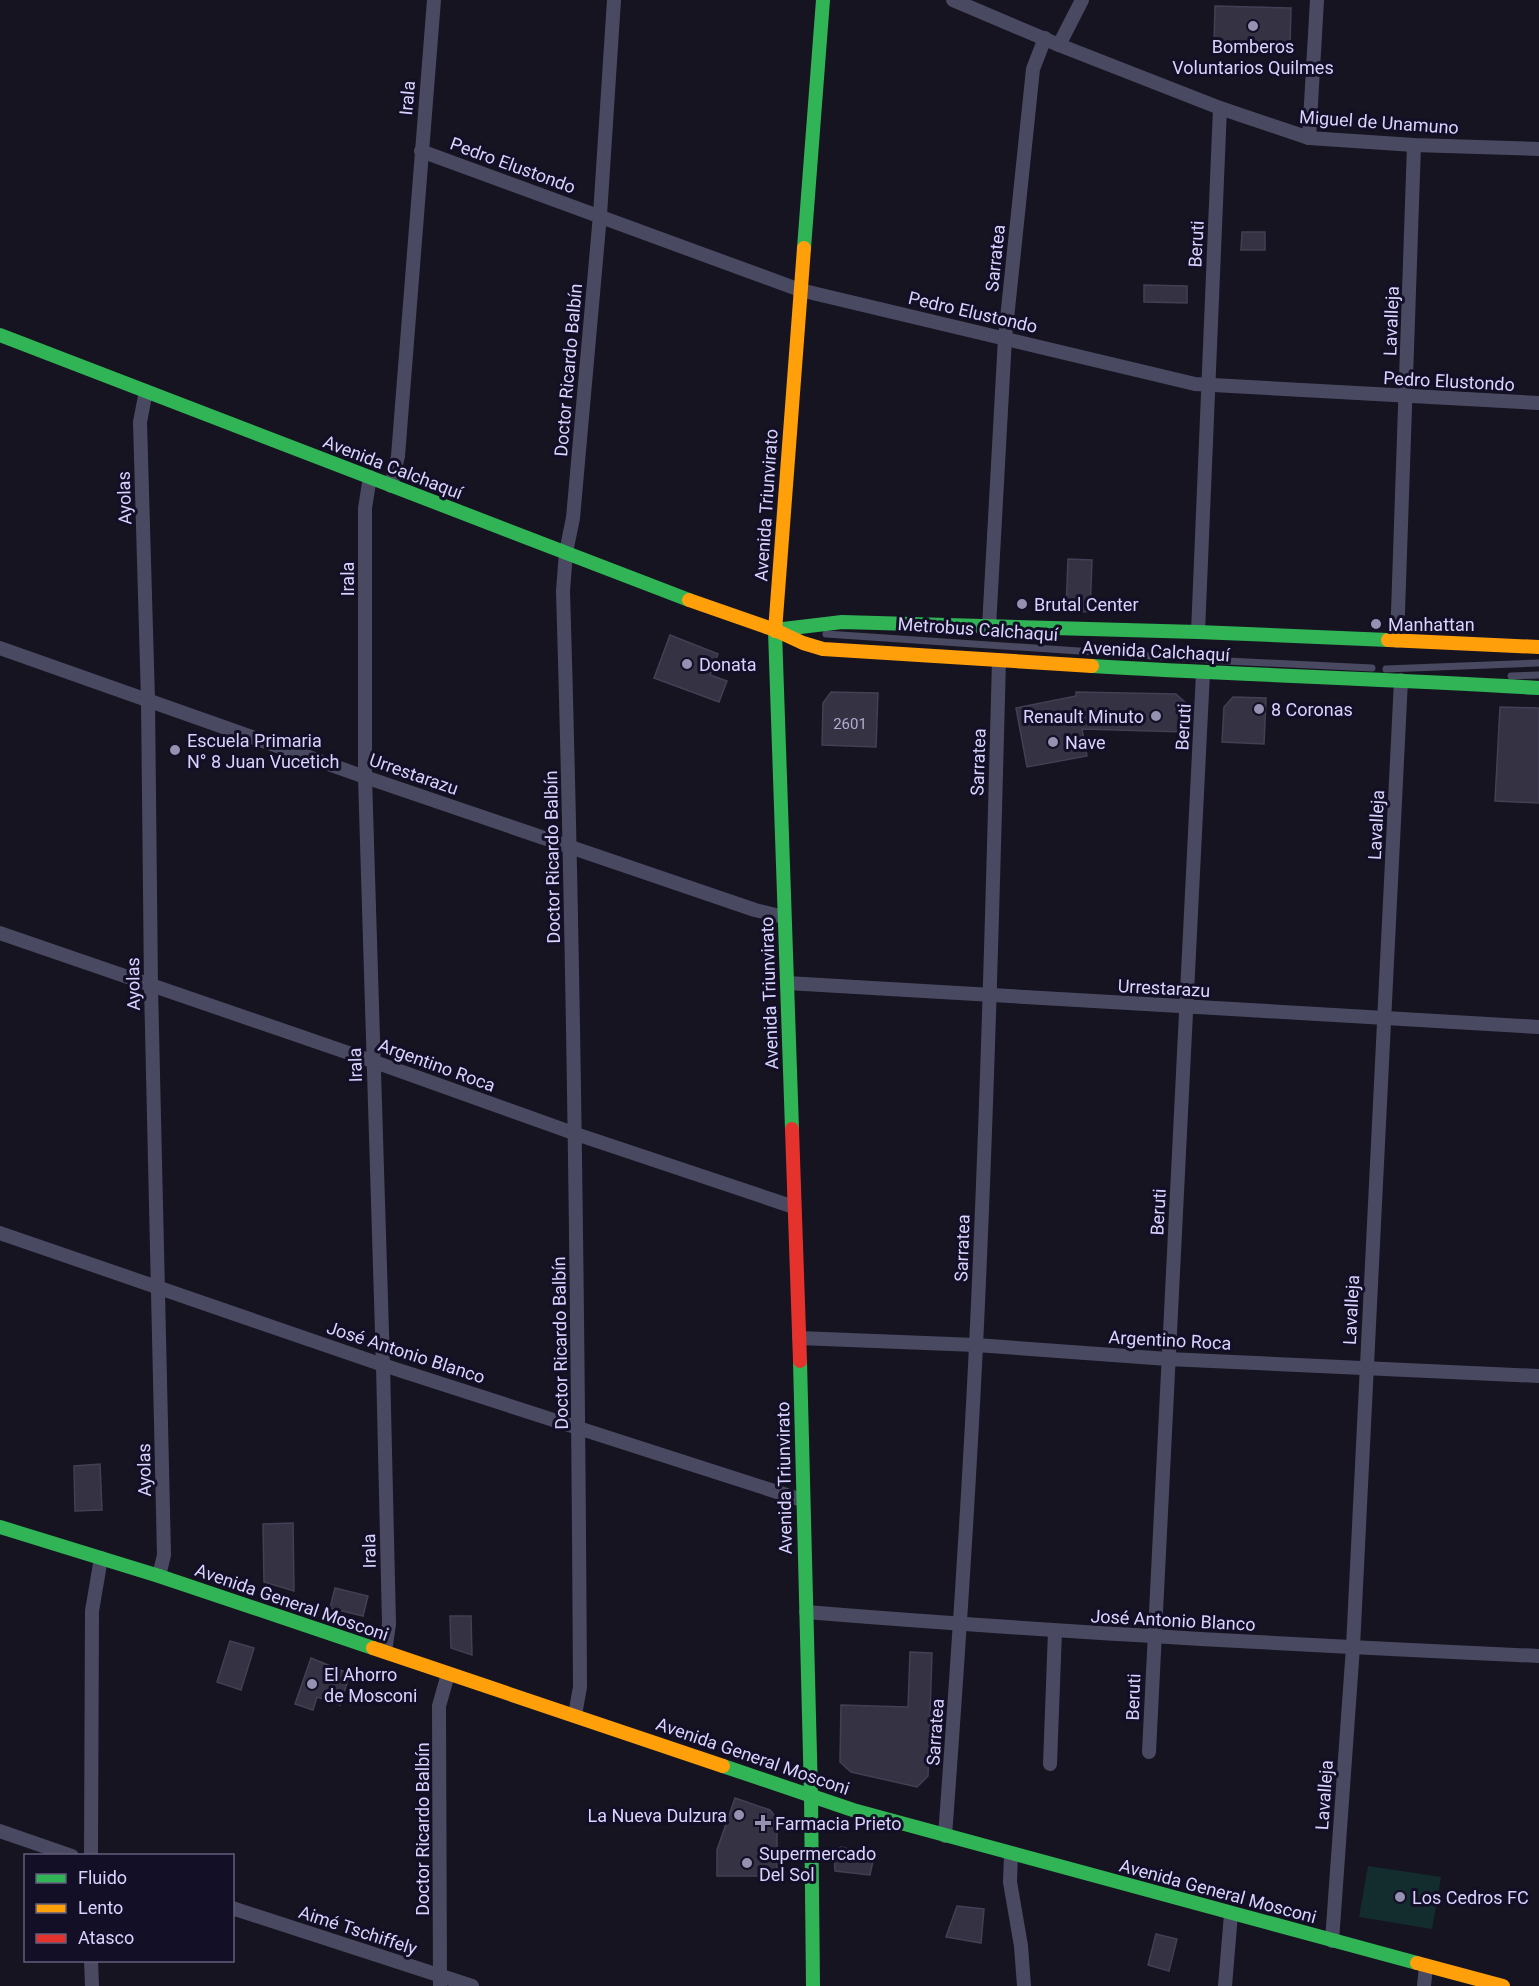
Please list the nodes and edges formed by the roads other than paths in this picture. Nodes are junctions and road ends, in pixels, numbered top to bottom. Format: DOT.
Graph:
graph roads {
  1 [pos="434,0"];
  2 [pos="614,0"];
  3 [pos="823,0"];
  4 [pos="953,0"];
  5 [pos="1082,0"];
  6 [pos="1317,0"];
  7 [pos="1045,39"];
  8 [pos="1059,45"];
  9 [pos="1220,108"];
  10 [pos="1309,138"];
  11 [pos="1414,145"];
  12 [pos="1539,149"];
  13 [pos="421,151"];
  14 [pos="600,215"];
  15 [pos="800,290"];
  16 [pos="0,336"];
  17 [pos="1005,338"];
  18 [pos="1208,387"];
  19 [pos="146,391"];
  20 [pos="1406,397"];
  21 [pos="1539,402"];
  22 [pos="370,477"];
  23 [pos="391,486"];
  24 [pos="566,552"];
  25 [pos="989,627"];
  26 [pos="775,630"];
  27 [pos="1198,632"];
  28 [pos="1397,641"];
  29 [pos="1539,647"];
  30 [pos="0,648"];
  31 [pos="999,660"];
  32 [pos="1539,663"];
  33 [pos="1203,673"];
  34 [pos="1539,675"];
  35 [pos="1504,676"];
  36 [pos="1493,677"];
  37 [pos="1401,680"];
  38 [pos="1539,688"];
  39 [pos="148,700"];
  40 [pos="365,777"];
  41 [pos="570,845"];
  42 [pos="784,917"];
  43 [pos="0,933"];
  44 [pos="787,982"];
  45 [pos="151,986"];
  46 [pos="990,996"];
  47 [pos="1187,1007"];
  48 [pos="1385,1018"];
  49 [pos="1539,1027"];
  50 [pos="372,1061"];
  51 [pos="576,1134"];
  52 [pos="794,1207"];
  53 [pos="0,1233"];
  54 [pos="158,1287"];
  55 [pos="799,1338"];
  56 [pos="976,1345"];
  57 [pos="1168,1359"];
  58 [pos="383,1365"];
  59 [pos="1366,1368"];
  60 [pos="1539,1376"];
  61 [pos="579,1428"];
  62 [pos="802,1500"];
  63 [pos="0,1527"];
  64 [pos="101,1558"];
  65 [pos="159,1576"];
  66 [pos="806,1612"];
  67 [pos="960,1625"];
  68 [pos="1055,1631"];
  69 [pos="1153,1638"];
  70 [pos="1353,1647"];
  71 [pos="385,1652"];
  72 [pos="1539,1656"];
  73 [pos="448,1674"];
  74 [pos="575,1715"];
  75 [pos="1149,1752"];
  76 [pos="1050,1764"];
  77 [pos="811,1795"];
  78 [pos="0,1831"];
  79 [pos="945,1836"];
  80 [pos="66,1854"];
  81 [pos="91,1854"];
  82 [pos="1011,1854"];
  83 [pos="234,1909"];
  84 [pos="1231,1914"];
  85 [pos="1332,1941"];
  86 [pos="91,1962"];
  87 [pos="1426,1966"];
  88 [pos="440,1981"];
  89 [pos="92,1986"];
  90 [pos="472,1986"];
  91 [pos="813,1986"];
  92 [pos="1024,1986"];
  93 [pos="1225,1986"];
  94 [pos="1424,1986"];
  95 [pos="1503,1986"];
  1 -- 13 [label="street, Irala"];
  2 -- 14 [label="street, Doctor Ricardo Balbín"];
  3 -- 15 [label="main road, Avenida Triunvirato"];
  4 -- 7 [label="street, Miguel de Unamuno"];
  5 -- 8 [label="street"];
  6 -- 10 [label="street"];
  7 -- 8 [label="street, Miguel de Unamuno"];
  7 -- 17 [label="street, Sarratea"];
  8 -- 9 [label="street, Miguel de Unamuno"];
  9 -- 10 [label="street, Miguel de Unamuno"];
  9 -- 18 [label="street, Beruti"];
  10 -- 11 [label="street, Miguel de Unamuno"];
  11 -- 12 [label="street, Miguel de Unamuno"];
  11 -- 20 [label="street, Lavalleja"];
  13 -- 14 [label="street, Pedro Elustondo"];
  13 -- 23 [label="street, Irala"];
  14 -- 15 [label="street, Pedro Elustondo"];
  14 -- 24 [label="street, Doctor Ricardo Balbín"];
  15 -- 17 [label="street, Pedro Elustondo"];
  15 -- 26 [label="main road, Avenida Triunvirato"];
  16 -- 19 [label="main road, Avenida Calchaquí"];
  17 -- 18 [label="street, Pedro Elustondo"];
  17 -- 25 [label="street, Sarratea"];
  18 -- 20 [label="street, Pedro Elustondo"];
  18 -- 27 [label="street, Beruti"];
  19 -- 22 [label="main road, Avenida Calchaquí"];
  19 -- 39 [label="street, Ayolas"];
  20 -- 21 [label="street, Pedro Elustondo"];
  20 -- 28 [label="street, Lavalleja"];
  22 -- 23 [label="main road, Avenida Calchaquí"];
  22 -- 40 [label="street, Irala"];
  23 -- 24 [label="main road, Avenida Calchaquí"];
  24 -- 26 [label="main road, Avenida Calchaquí"];
  24 -- 41 [label="street, Doctor Ricardo Balbín"];
  25 -- 26 [label="main road, Avenida Calchaquí"];
  25 -- 27 [label="main road, Avenida Calchaquí"];
  26 -- 31 [label="main road, Avenida Calchaquí"];
  26 -- 32 [label="lane, Metrobus Calchaquí"];
  26 -- 42 [label="main road, Avenida Triunvirato"];
  27 -- 28 [label="main road, Avenida Calchaquí"];
  28 -- 29 [label="main road, Avenida Calchaquí"];
  30 -- 39 [label="street, Urrestarazu"];
  31 -- 33 [label="main road, Avenida Calchaquí"];
  31 -- 46 [label="street, Sarratea"];
  33 -- 37 [label="main road, Avenida Calchaquí"];
  33 -- 47 [label="street, Beruti"];
  34 -- 35 [label="lane"];
  36 -- 37 [label="lane"];
  37 -- 38 [label="main road, Avenida Calchaquí"];
  37 -- 48 [label="street, Lavalleja"];
  39 -- 40 [label="street, Urrestarazu"];
  39 -- 45 [label="street, Ayolas"];
  40 -- 41 [label="street, Urrestarazu"];
  40 -- 50 [label="street, Irala"];
  41 -- 42 [label="street, Urrestarazu"];
  41 -- 51 [label="street, Doctor Ricardo Balbín"];
  42 -- 44 [label="main road, Avenida Triunvirato"];
  43 -- 45 [label="street, Argentino Roca"];
  44 -- 46 [label="street, Urrestarazu"];
  44 -- 52 [label="main road, Avenida Triunvirato"];
  45 -- 50 [label="street, Argentino Roca"];
  45 -- 54 [label="street, Ayolas"];
  46 -- 47 [label="street, Urrestarazu"];
  46 -- 56 [label="street, Sarratea"];
  47 -- 48 [label="street, Urrestarazu"];
  47 -- 57 [label="street, Beruti"];
  48 -- 49 [label="street, Urrestarazu"];
  48 -- 59 [label="street, Lavalleja"];
  50 -- 51 [label="street, Argentino Roca"];
  50 -- 58 [label="street, Irala"];
  51 -- 52 [label="street, Argentino Roca"];
  51 -- 61 [label="street, Doctor Ricardo Balbín"];
  52 -- 55 [label="main road, Avenida Triunvirato"];
  53 -- 54 [label="street, José Antonio Blanco"];
  54 -- 58 [label="street, José Antonio Blanco"];
  54 -- 65 [label="street, Ayolas"];
  55 -- 56 [label="street, Argentino Roca"];
  55 -- 62 [label="main road, Avenida Triunvirato"];
  56 -- 57 [label="street, Argentino Roca"];
  56 -- 67 [label="street, Sarratea"];
  57 -- 59 [label="street, Argentino Roca"];
  57 -- 69 [label="street, Beruti"];
  58 -- 61 [label="street, José Antonio Blanco"];
  58 -- 71 [label="street, Irala"];
  59 -- 60 [label="street, Argentino Roca"];
  59 -- 70 [label="street, Lavalleja"];
  61 -- 62 [label="street, José Antonio Blanco"];
  61 -- 74 [label="street, Doctor Ricardo Balbín"];
  62 -- 66 [label="main road, Avenida Triunvirato"];
  63 -- 64 [label="main road, Avenida General Mosconi"];
  64 -- 65 [label="main road, Avenida General Mosconi"];
  64 -- 81 [label="street"];
  65 -- 71 [label="main road, Avenida General Mosconi"];
  66 -- 67 [label="street, José Antonio Blanco"];
  66 -- 77 [label="main road, Avenida Triunvirato"];
  67 -- 68 [label="street, José Antonio Blanco"];
  67 -- 79 [label="street, Sarratea"];
  68 -- 69 [label="street, José Antonio Blanco"];
  68 -- 76 [label="street"];
  69 -- 70 [label="street, José Antonio Blanco"];
  69 -- 75 [label="street, Beruti"];
  70 -- 72 [label="street, José Antonio Blanco"];
  70 -- 85 [label="street, Lavalleja"];
  71 -- 73 [label="main road, Avenida General Mosconi"];
  73 -- 74 [label="main road, Avenida General Mosconi"];
  73 -- 88 [label="street, Doctor Ricardo Balbín"];
  74 -- 77 [label="main road, Avenida General Mosconi"];
  77 -- 79 [label="main road, Avenida General Mosconi"];
  77 -- 91 [label="main road, Avenida Triunvirato"];
  78 -- 80 [label="street"];
  79 -- 82 [label="main road, Avenida General Mosconi"];
  82 -- 84 [label="main road, Avenida General Mosconi"];
  82 -- 92 [label="street"];
  83 -- 88 [label="street, Aimé Tschiffely"];
  84 -- 85 [label="main road, Avenida General Mosconi"];
  84 -- 93 [label="street"];
  85 -- 87 [label="main road, Avenida General Mosconi"];
  86 -- 89 [label="street"];
  87 -- 94 [label="street"];
  87 -- 95 [label="main road, Avenida General Mosconi"];
  88 -- 90 [label="street, Aimé Tschiffely"];
}
